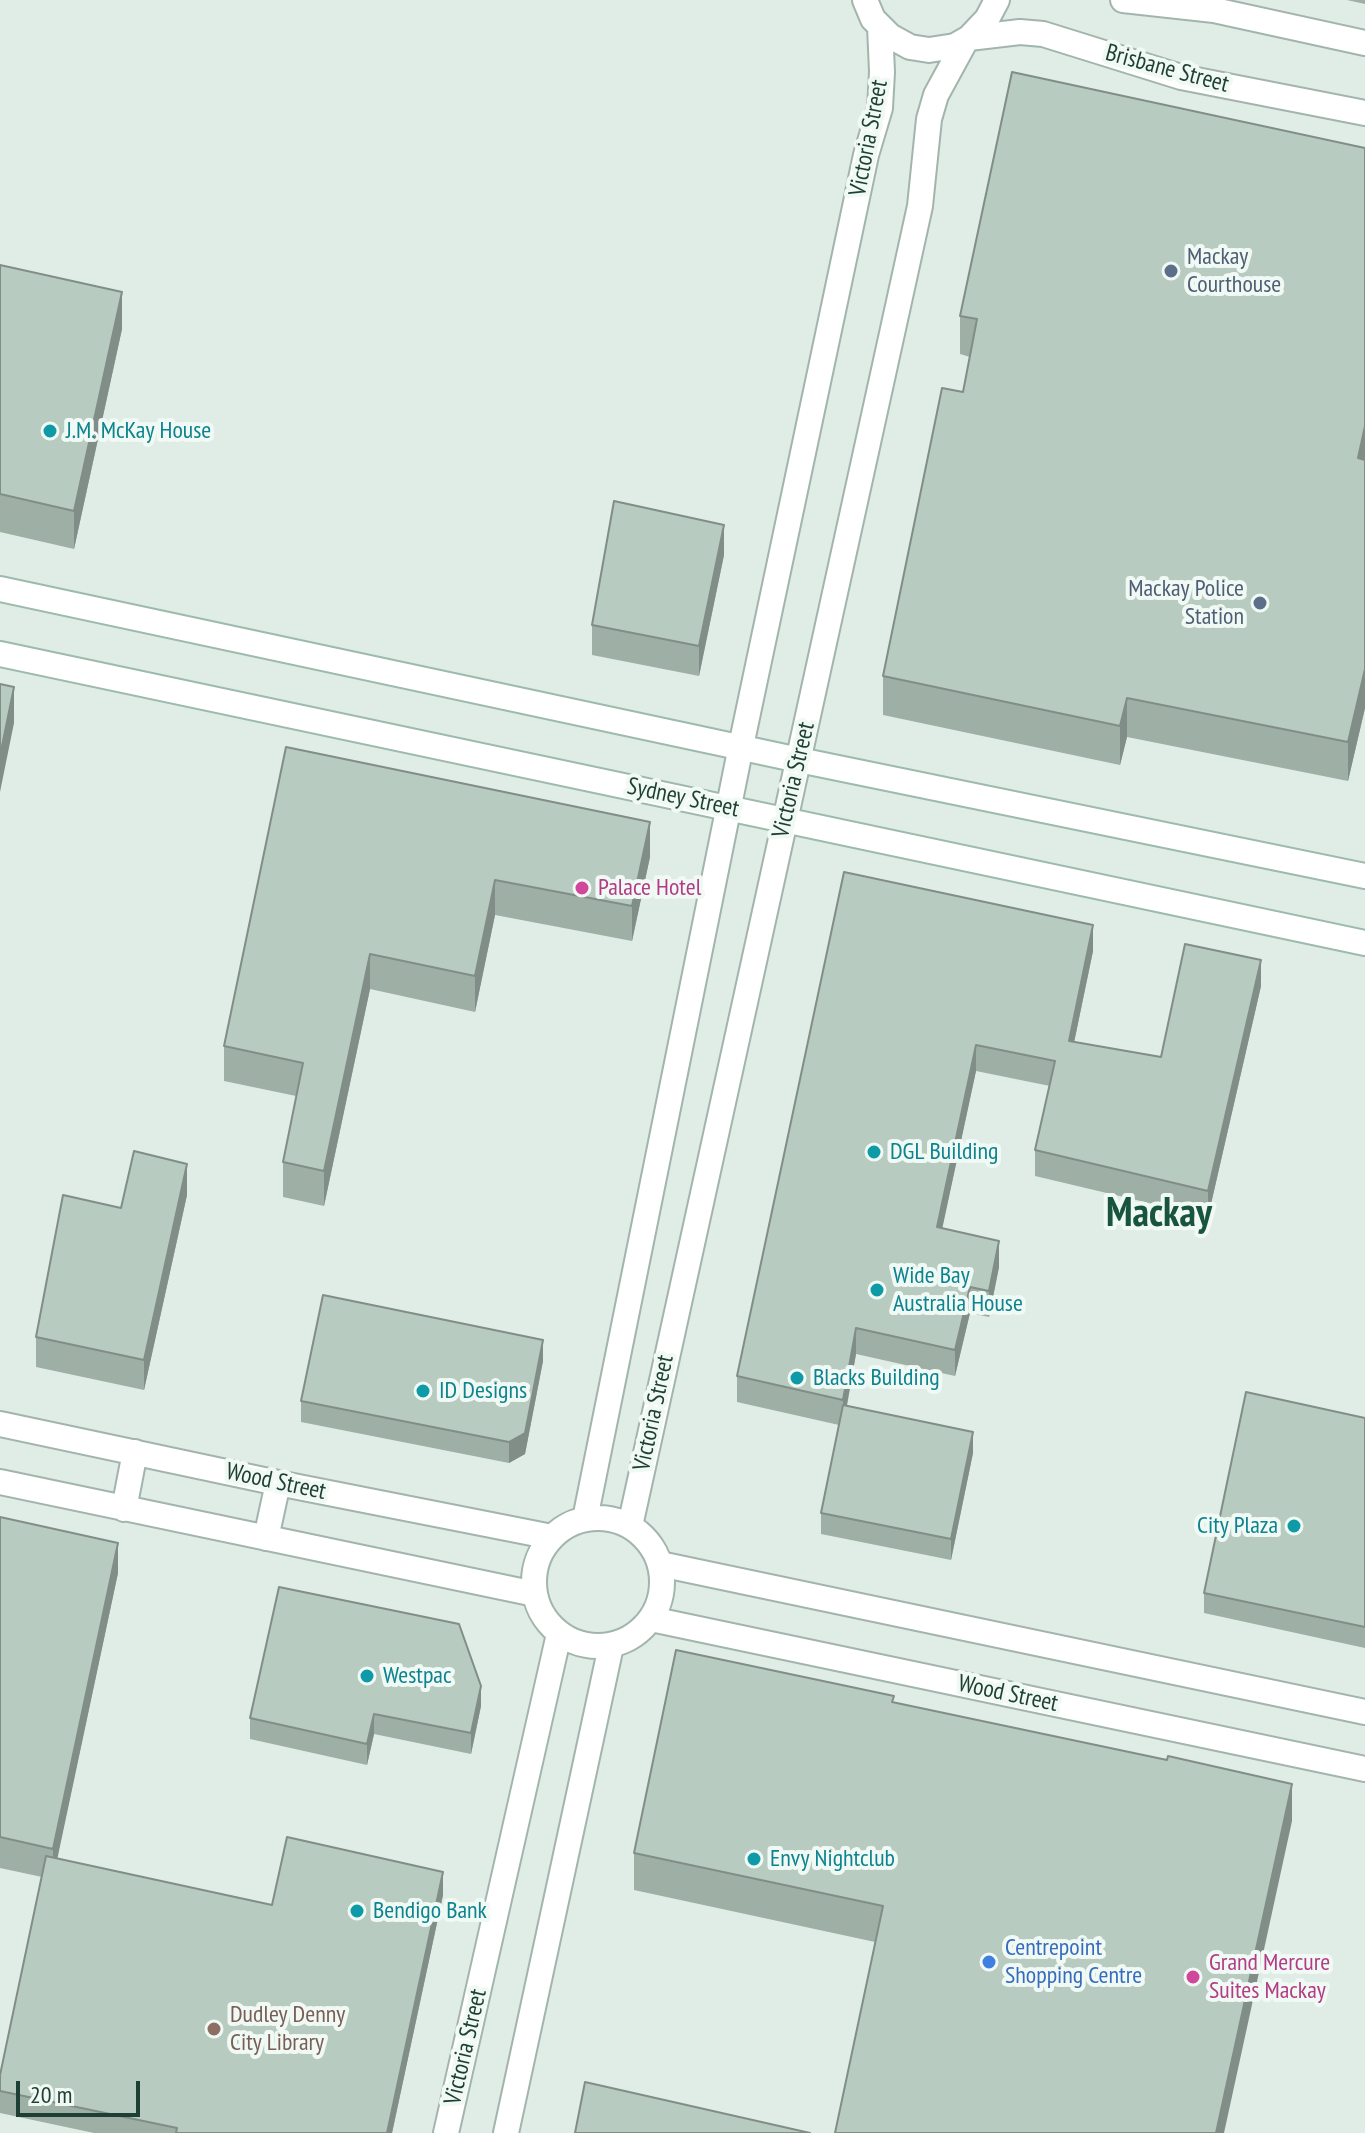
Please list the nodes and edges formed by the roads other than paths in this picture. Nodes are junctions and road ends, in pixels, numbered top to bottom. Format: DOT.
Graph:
graph roads {
  1 [pos="997,0"];
  2 [pos="1123,0"];
  3 [pos="867,9"];
  4 [pos="968,39"];
  5 [pos="1365,43"];
  6 [pos="1365,113"];
  7 [pos="0,589"];
  8 [pos="0,654"];
  9 [pos="741,746"];
  10 [pos="799,760"];
  11 [pos="729,807"];
  12 [pos="785,819"];
  13 [pos="1365,876"];
  14 [pos="1365,943"];
  15 [pos="0,1424"];
  16 [pos="135,1452"];
  17 [pos="0,1482"];
  18 [pos="278,1483"];
  19 [pos="124,1509"];
  20 [pos="585,1519"];
  21 [pos="630,1526"];
  22 [pos="552,1537"];
  23 [pos="266,1538"];
  24 [pos="660,1564"];
  25 [pos="535,1594"];
  26 [pos="651,1619"];
  27 [pos="559,1634"];
  28 [pos="611,1646"];
  29 [pos="1365,1712"];
  30 [pos="1365,1769"];
  31 [pos="446,2133"];
  32 [pos="506,2133"];
  1 -- 4 [label="street, Victoria Street"];
  2 -- 5 [label="street"];
  3 -- 4 [label="street, Brisbane Street"];
  3 -- 9 [label="street, Victoria Street"];
  4 -- 6 [label="street, Brisbane Street"];
  4 -- 10 [label="street, Victoria Street"];
  7 -- 9 [label="street"];
  8 -- 11 [label="street, Sydney Street"];
  9 -- 10 [label="street"];
  9 -- 11 [label="street, Victoria Street"];
  10 -- 12 [label="street, Victoria Street"];
  10 -- 13 [label="street"];
  11 -- 12 [label="street, Sydney Street"];
  11 -- 20 [label="street, Victoria Street"];
  12 -- 14 [label="street, Sydney Street"];
  12 -- 21 [label="street, Victoria Street"];
  15 -- 16 [label="street, Wood Street"];
  16 -- 18 [label="street, Wood Street"];
  16 -- 19 [label="street"];
  17 -- 19 [label="street"];
  18 -- 22 [label="street, Wood Street"];
  18 -- 23 [label="street"];
  19 -- 23 [label="street"];
  20 -- 21 [label="street"];
  20 -- 22 [label="street"];
  21 -- 24 [label="street"];
  22 -- 25 [label="street"];
  23 -- 25 [label="street"];
  24 -- 26 [label="street"];
  24 -- 29 [label="street"];
  25 -- 27 [label="street"];
  26 -- 28 [label="street"];
  26 -- 30 [label="street, Wood Street"];
  27 -- 28 [label="street"];
  27 -- 31 [label="street, Victoria Street"];
  28 -- 32 [label="street"];
}
